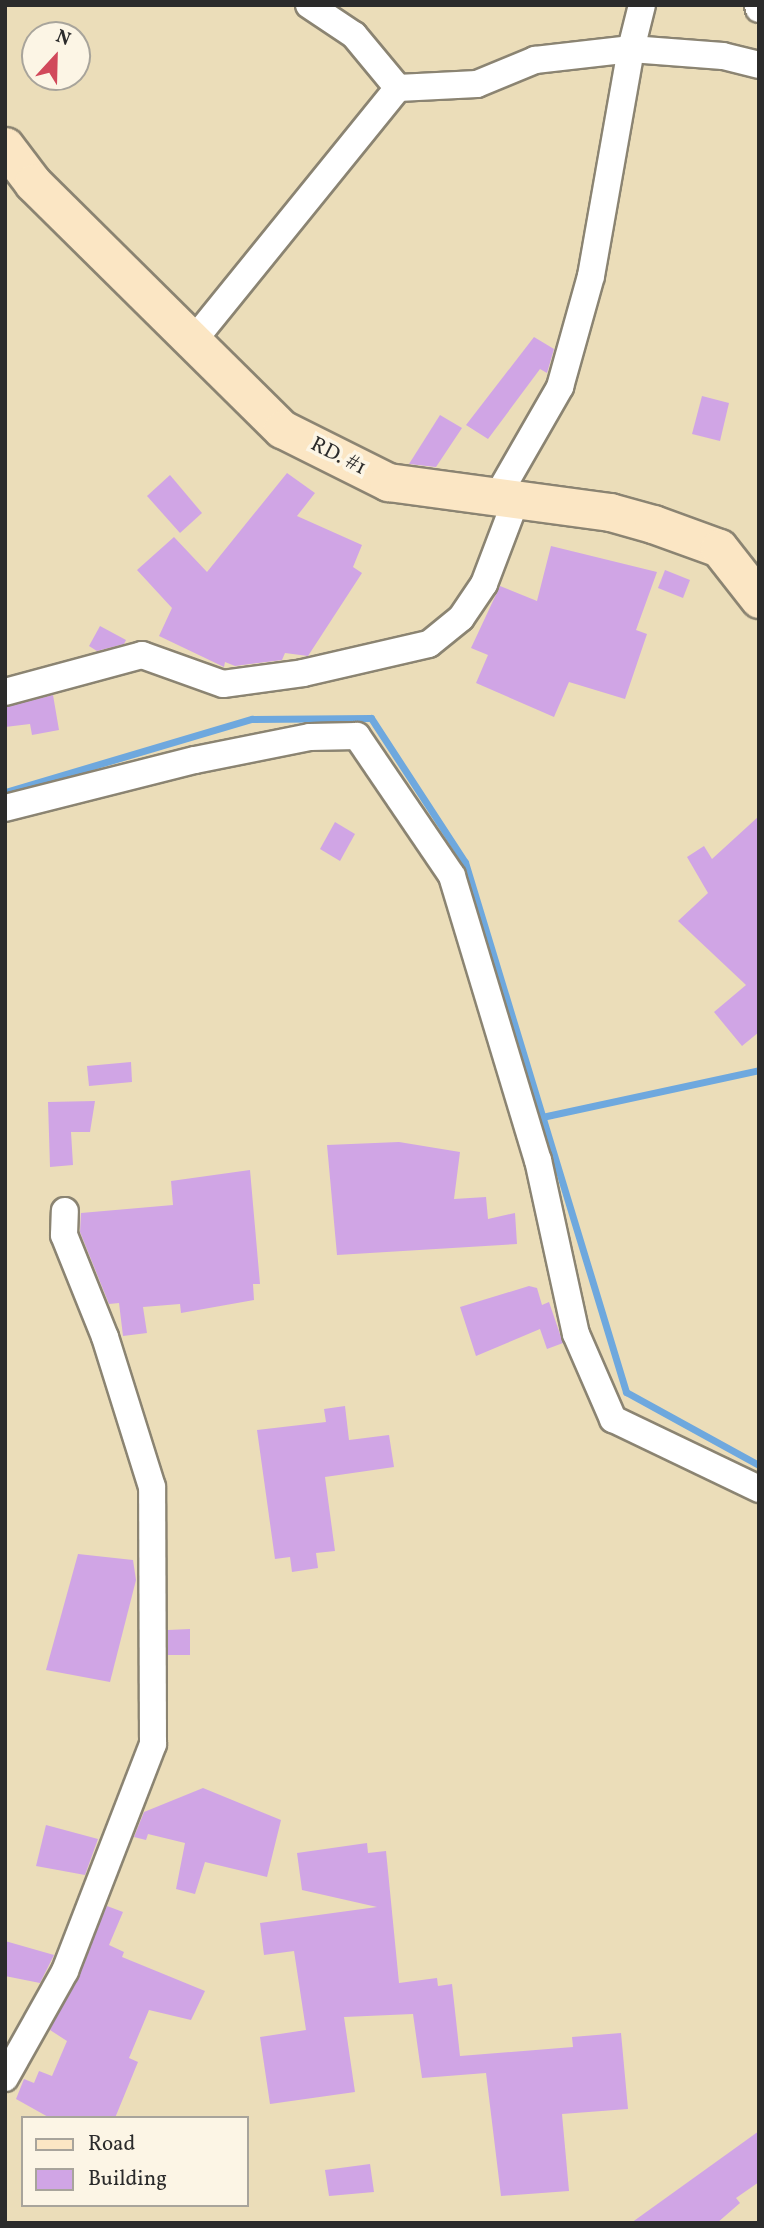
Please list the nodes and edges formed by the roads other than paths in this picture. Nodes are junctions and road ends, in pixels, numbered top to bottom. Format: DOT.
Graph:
graph roads {
  1 [pos="309,5"];
  2 [pos="642,5"];
  3 [pos="631,49"];
  4 [pos="759,65"];
  5 [pos="398,88"];
  6 [pos="5,146"];
  7 [pos="193,341"];
  8 [pos="508,496"];
  9 [pos="759,599"];
  10 [pos="5,692"];
  11 [pos="5,808"];
  12 [pos="65,1211"];
  13 [pos="759,1489"];
  14 [pos="5,2078"];
  1 -- 5 [label="street"];
  2 -- 3 [label="street"];
  3 -- 4 [label="street"];
  3 -- 5 [label="street"];
  3 -- 8 [label="street"];
  5 -- 7 [label="street"];
  6 -- 7 [label="main road, RD. #1"];
  7 -- 8 [label="main road, RD. #1"];
  8 -- 9 [label="main road, RD. #1"];
  8 -- 10 [label="street"];
  11 -- 13 [label="street"];
  12 -- 14 [label="street"];
}
